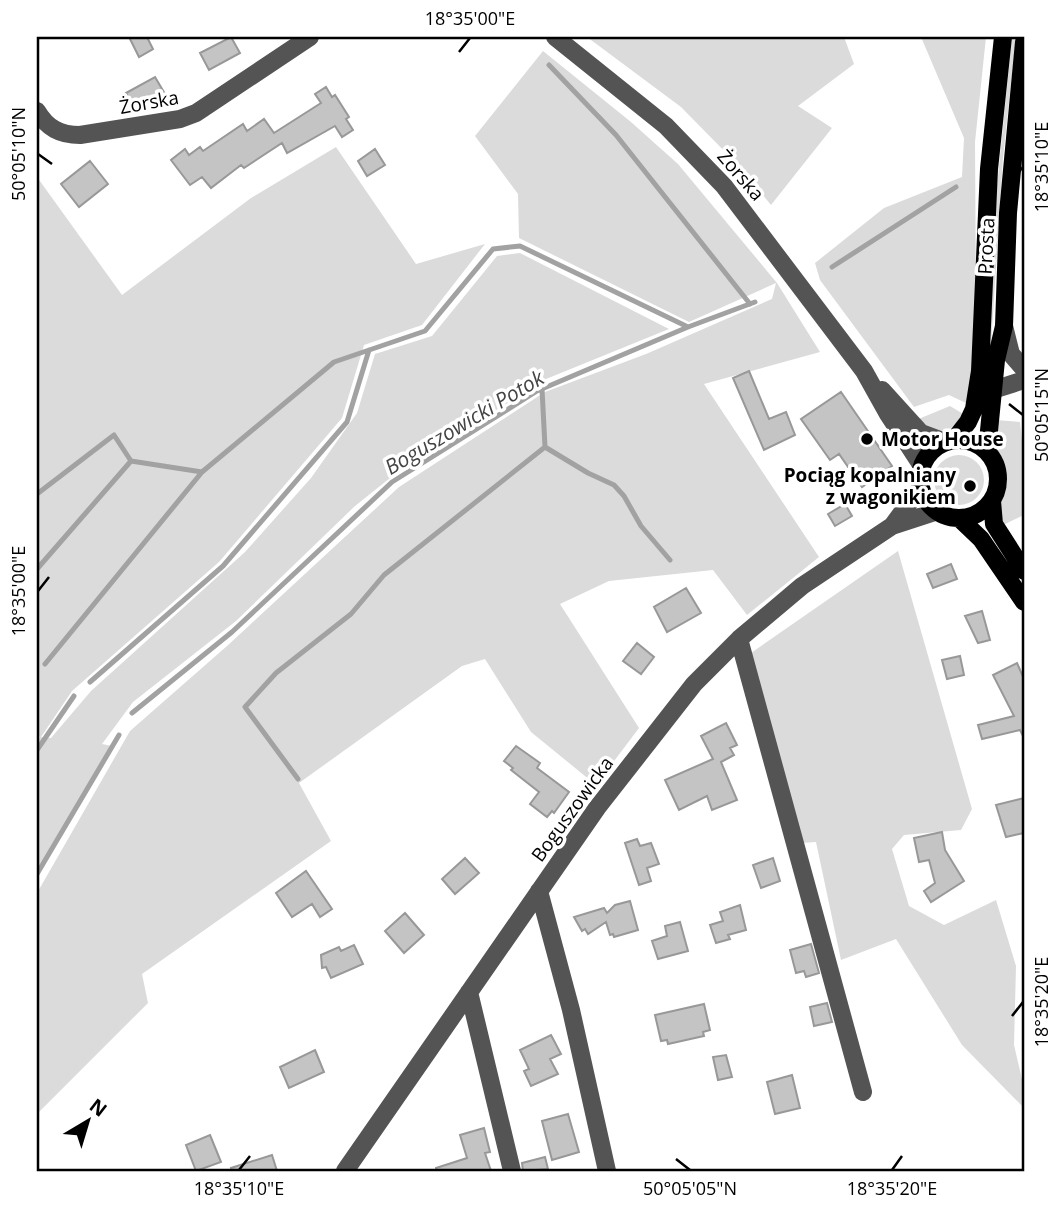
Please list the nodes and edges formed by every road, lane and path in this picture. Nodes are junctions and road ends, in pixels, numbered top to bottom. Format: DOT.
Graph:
graph roads {
  1 [pos="310,37"];
  2 [pos="555,37"];
  3 [pos="1003,37"];
  4 [pos="1024,42"];
  5 [pos="37,111"];
  6 [pos="1004,327"];
  7 [pos="1024,369"];
  8 [pos="864,371"];
  9 [pos="1024,380"];
  10 [pos="993,390"];
  11 [pos="950,441"];
  12 [pos="987,451"];
  13 [pos="922,466"];
  14 [pos="921,487"];
  15 [pos="992,501"];
  16 [pos="938,511"];
  17 [pos="959,518"];
  18 [pos="892,526"];
  19 [pos="1024,571"];
  20 [pos="1024,602"];
  21 [pos="739,639"];
  22 [pos="539,891"];
  23 [pos="469,992"];
  24 [pos="863,1092"];
  25 [pos="345,1171"];
  26 [pos="512,1171"];
  27 [pos="607,1171"];
  1 -- 5 [label="street, Żorska"];
  2 -- 8 [label="street, Żorska"];
  3 -- 11 [label="main road, Prosta"];
  4 -- 6 [label="main road, Prosta"];
  6 -- 7 [label="street"];
  6 -- 10 [label="main road, Prosta"];
  8 -- 11 [label="street, Żorska"];
  8 -- 13 [label="street, Żorska"];
  9 -- 10 [label="street"];
  10 -- 12 [label="main road, Prosta"];
  11 -- 12 [label="main road"];
  11 -- 13 [label="main road"];
  12 -- 15 [label="main road"];
  13 -- 14 [label="main road"];
  14 -- 16 [label="main road"];
  14 -- 18 [label="street, Boguszowicka"];
  15 -- 17 [label="main road"];
  15 -- 19 [label="main road"];
  16 -- 17 [label="main road"];
  16 -- 18 [label="street, Boguszowicka"];
  17 -- 20 [label="main road"];
  18 -- 21 [label="street, Boguszowicka"];
  21 -- 22 [label="street, Boguszowicka"];
  21 -- 24 [label="street"];
  22 -- 23 [label="street, Boguszowicka"];
  22 -- 27 [label="street"];
  23 -- 25 [label="street, Boguszowicka"];
  23 -- 26 [label="street"];
}
